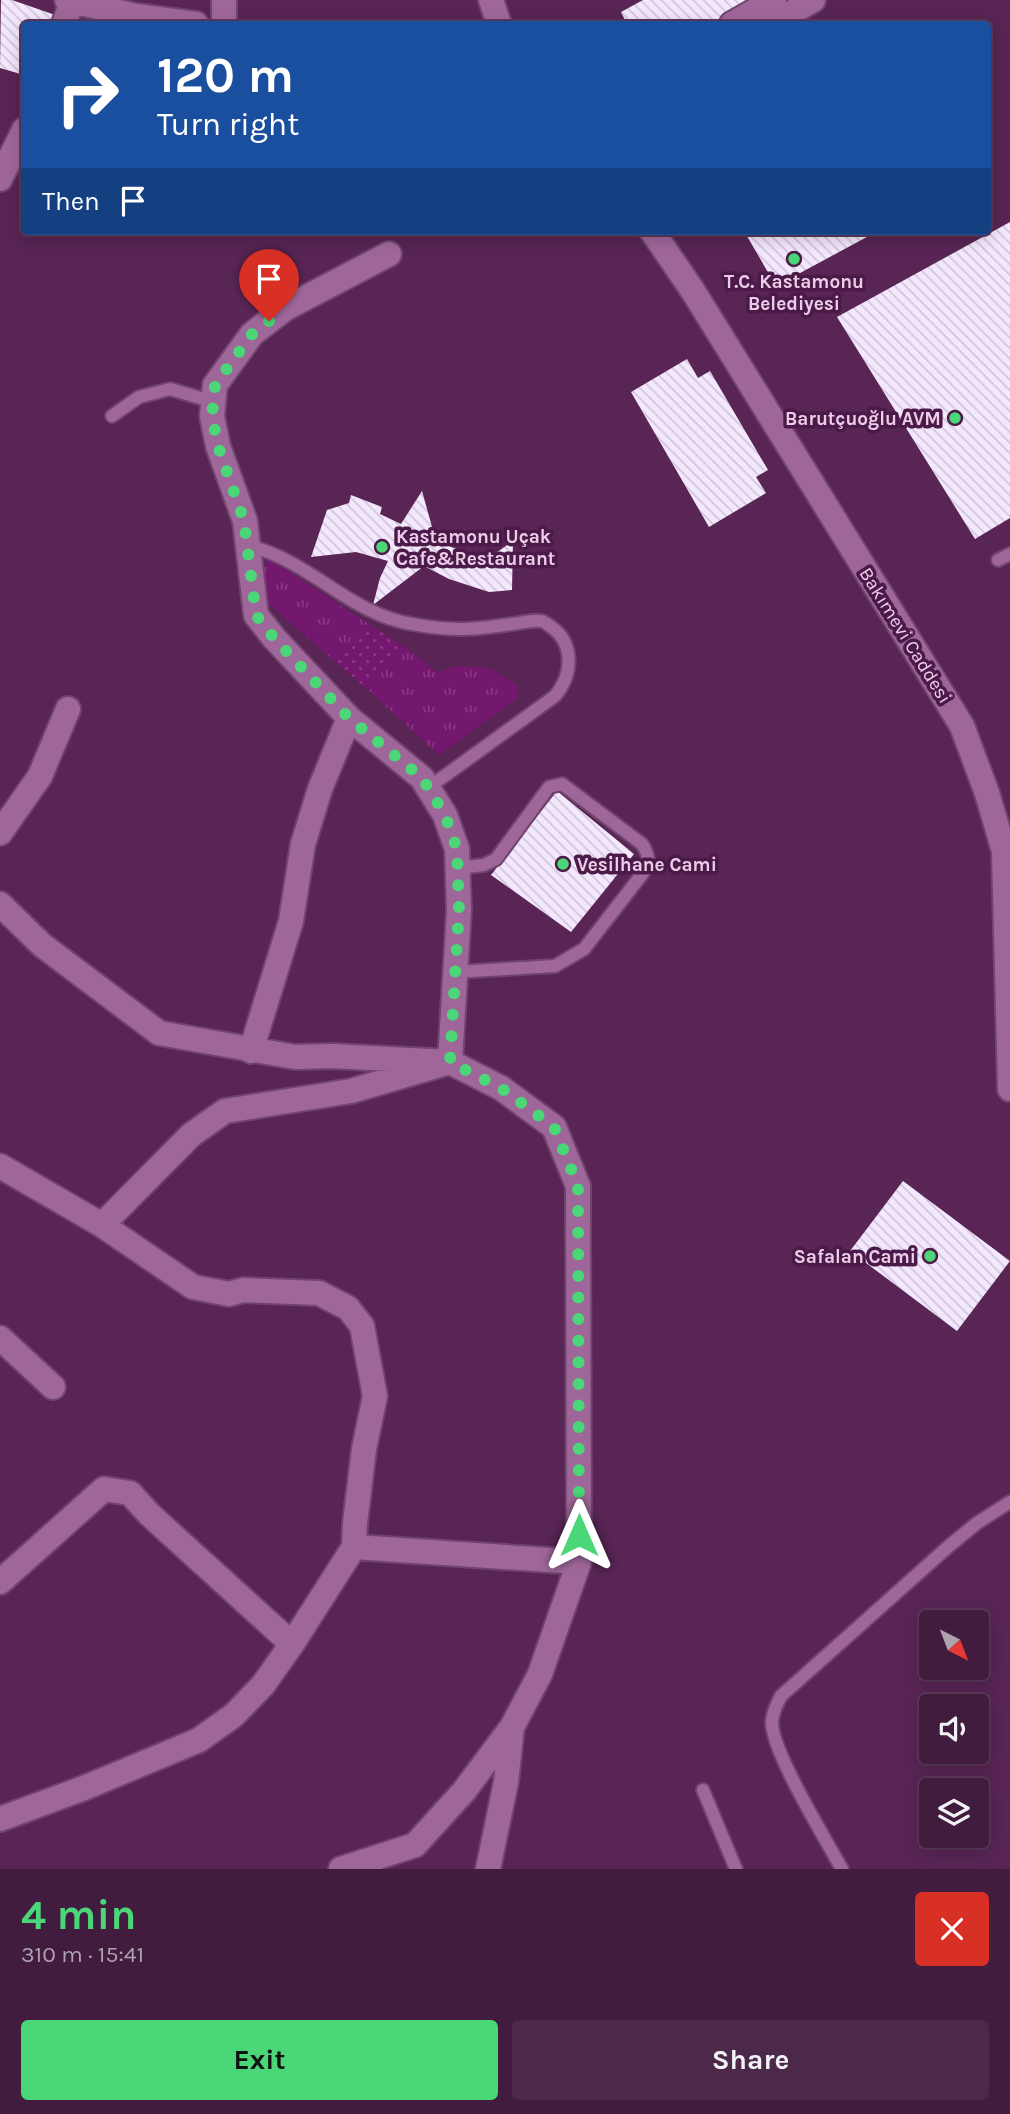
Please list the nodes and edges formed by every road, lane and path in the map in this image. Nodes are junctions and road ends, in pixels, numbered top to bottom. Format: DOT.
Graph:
graph roads {
  1 [pos="223,0"];
  2 [pos="491,0"];
  3 [pos="774,0"];
  4 [pos="813,0"];
  5 [pos="68,9"];
  6 [pos="174,21"];
  7 [pos="224,21"];
  8 [pos="498,21"];
  9 [pos="737,21"];
  10 [pos="778,21"];
  11 [pos="21,136"];
  12 [pos="0,179"];
  13 [pos="655,235"];
  14 [pos="389,254"];
  15 [pos="214,402"];
  16 [pos="112,416"];
  17 [pos="249,546"];
  18 [pos="1010,554"];
  19 [pos="998,561"];
  20 [pos="68,709"];
  21 [pos="349,718"];
  22 [pos="428,788"];
  23 [pos="0,833"];
  24 [pos="458,868"];
  25 [pos="0,904"];
  26 [pos="455,972"];
  27 [pos="251,1051"];
  28 [pos="450,1062"];
  29 [pos="1010,1089"];
  30 [pos="0,1166"];
  31 [pos="102,1225"];
  32 [pos="0,1338"];
  33 [pos="53,1387"];
  34 [pos="1010,1502"];
  35 [pos="354,1547"];
  36 [pos="579,1562"];
  37 [pos="0,1582"];
  38 [pos="292,1644"];
  39 [pos="512,1727"];
  40 [pos="703,1790"];
  41 [pos="0,1819"];
  42 [pos="341,1869"];
  43 [pos="488,1869"];
  44 [pos="736,1869"];
  45 [pos="842,1869"];
  1 -- 7 [label="street"];
  2 -- 8 [label="street"];
  3 -- 9 [label="street"];
  4 -- 10 [label="street"];
  5 -- 6 [label="street"];
  11 -- 12 [label="street"];
  13 -- 29 [label="street, Bakımevi Caddesi"];
  14 -- 15 [label="street"];
  15 -- 16 [label="lane"];
  15 -- 17 [label="street"];
  17 -- 21 [label="street"];
  17 -- 22 [label="lane"];
  18 -- 19 [label="lane"];
  20 -- 23 [label="street"];
  21 -- 22 [label="street"];
  21 -- 27 [label="street"];
  22 -- 24 [label="street"];
  24 -- 26 [label="street"];
  24 -- 26 [label="lane"];
  25 -- 27 [label="street"];
  26 -- 28 [label="street"];
  27 -- 28 [label="street"];
  28 -- 31 [label="street"];
  28 -- 36 [label="street"];
  30 -- 31 [label="street"];
  31 -- 35 [label="street"];
  32 -- 33 [label="street"];
  34 -- 45 [label="lane"];
  35 -- 36 [label="street"];
  35 -- 38 [label="street"];
  36 -- 39 [label="street"];
  37 -- 38 [label="street"];
  38 -- 41 [label="street"];
  39 -- 42 [label="street"];
  39 -- 43 [label="street"];
  40 -- 44 [label="lane"];
}
